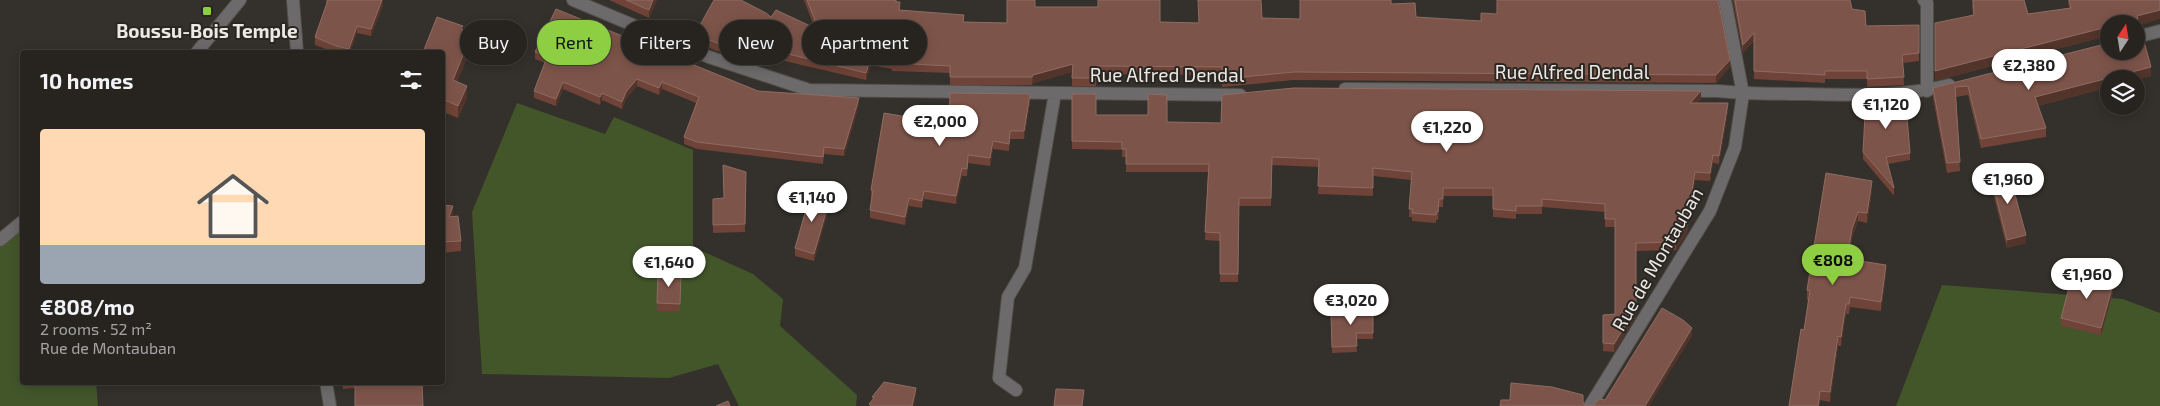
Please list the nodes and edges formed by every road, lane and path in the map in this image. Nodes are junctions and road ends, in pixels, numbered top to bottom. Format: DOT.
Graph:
graph roads {
  1 [pos="240,0"];
  2 [pos="293,0"];
  3 [pos="573,0"];
  4 [pos="1725,0"];
  5 [pos="1924,0"];
  6 [pos="2160,31"];
  7 [pos="2145,35"];
  8 [pos="199,50"];
  9 [pos="297,50"];
  10 [pos="1965,81"];
  11 [pos="1330,89"];
  12 [pos="1927,91"];
  13 [pos="1054,93"];
  14 [pos="1256,93"];
  15 [pos="1743,94"];
  16 [pos="20,224"];
  17 [pos="0,240"];
  18 [pos="326,385"];
  19 [pos="1016,390"];
  20 [pos="330,406"];
  21 [pos="1590,406"];
  1 -- 8 [label="street"];
  2 -- 9 [label="street"];
  3 -- 13 [label="street, Rue Alfred Dendal"];
  4 -- 15 [label="street, Rue de Montauban"];
  5 -- 12 [label="street"];
  6 -- 7 [label="street"];
  10 -- 12 [label="street, Rue Alfred Dendal"];
  11 -- 15 [label="street, Rue Alfred Dendal"];
  12 -- 15 [label="street, Rue Alfred Dendal"];
  13 -- 14 [label="street, Rue Alfred Dendal"];
  13 -- 19 [label="street"];
  15 -- 21 [label="street, Rue de Montauban"];
  16 -- 17 [label="street"];
  18 -- 20 [label="street"];
}
